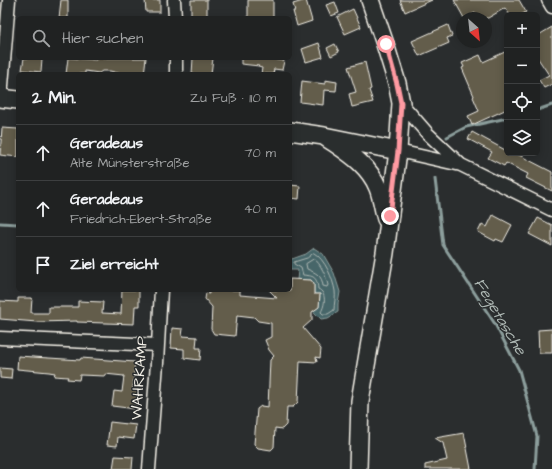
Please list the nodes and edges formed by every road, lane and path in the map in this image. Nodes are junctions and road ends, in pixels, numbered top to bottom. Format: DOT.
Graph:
graph roads {
  1 [pos="9,0"];
  2 [pos="174,0"];
  3 [pos="370,0"];
  4 [pos="548,0"];
  5 [pos="552,7"];
  6 [pos="175,16"];
  7 [pos="176,60"];
  8 [pos="176,72"];
  9 [pos="0,98"];
  10 [pos="16,100"];
  11 [pos="401,103"];
  12 [pos="292,131"];
  13 [pos="324,136"];
  14 [pos="398,151"];
  15 [pos="461,165"];
  16 [pos="552,210"];
  17 [pos="388,228"];
  18 [pos="161,292"];
  19 [pos="0,338"];
  20 [pos="158,345"];
  21 [pos="149,469"];
  22 [pos="358,469"];
  1 -- 9 [label="street"];
  2 -- 6 [label="street"];
  3 -- 11 [label="street"];
  4 -- 5 [label="street"];
  7 -- 8 [label="street"];
  9 -- 10 [label="street"];
  11 -- 14 [label="street"];
  11 -- 15 [label="street"];
  12 -- 13 [label="street"];
  13 -- 14 [label="street"];
  13 -- 17 [label="street"];
  14 -- 15 [label="street"];
  14 -- 17 [label="street"];
  15 -- 16 [label="street"];
  17 -- 22 [label="street"];
  18 -- 20 [label="street, WAHRKAMP"];
  19 -- 20 [label="street"];
  20 -- 21 [label="street, WAHRKAMP"];
}
